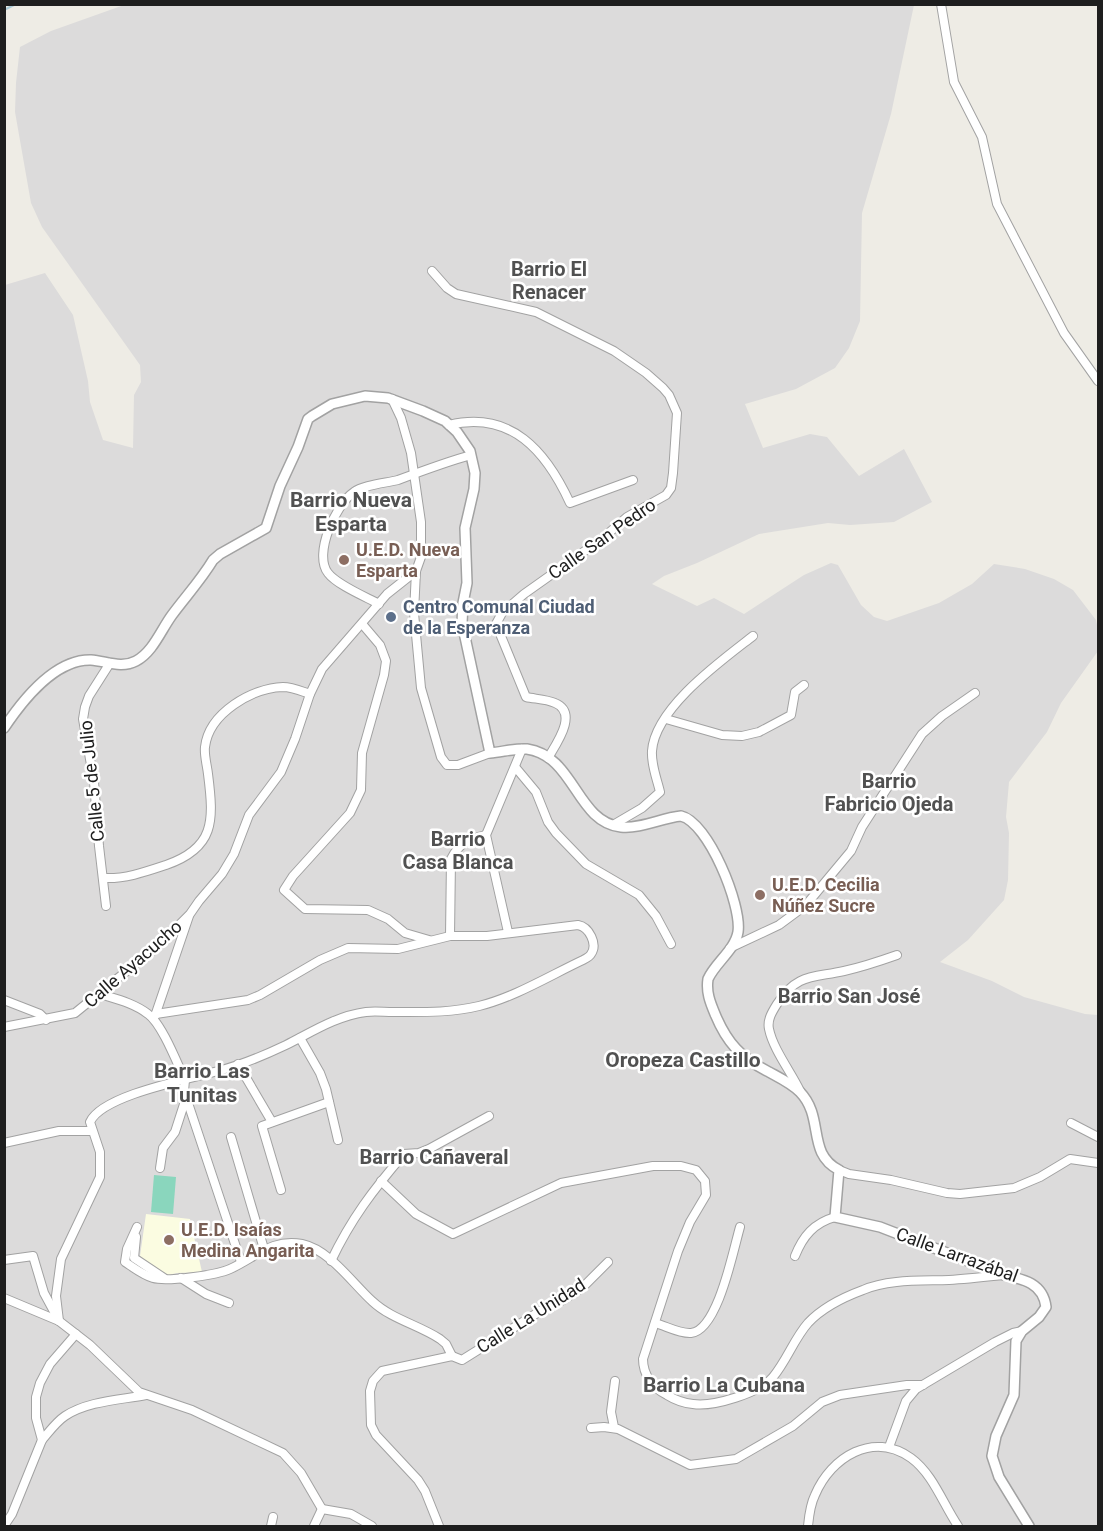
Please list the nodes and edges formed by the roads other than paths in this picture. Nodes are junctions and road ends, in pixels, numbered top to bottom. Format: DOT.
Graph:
graph roads {
  1 [pos="941,4"];
  2 [pos="432,271"];
  3 [pos="1098,381"];
  4 [pos="392,399"];
  5 [pos="449,425"];
  6 [pos="471,455"];
  7 [pos="414,473"];
  8 [pos="633,480"];
  9 [pos="417,571"];
  10 [pos="379,604"];
  11 [pos="363,625"];
  12 [pos="753,636"];
  13 [pos="110,663"];
  14 [pos="804,686"];
  15 [pos="975,693"];
  16 [pos="310,694"];
  17 [pos="666,719"];
  18 [pos="4,728"];
  19 [pos="522,749"];
  20 [pos="490,753"];
  21 [pos="548,758"];
  22 [pos="516,768"];
  23 [pos="613,825"];
  24 [pos="486,835"];
  25 [pos="104,878"];
  26 [pos="106,906"];
  27 [pos="190,914"];
  28 [pos="508,932"];
  29 [pos="450,936"];
  30 [pos="430,940"];
  31 [pos="671,945"];
  32 [pos="729,949"];
  33 [pos="897,955"];
  34 [pos="100,994"];
  35 [pos="4,1000"];
  36 [pos="155,1017"];
  37 [pos="46,1020"];
  38 [pos="4,1028"];
  39 [pos="300,1038"];
  40 [pos="238,1064"];
  41 [pos="185,1080"];
  42 [pos="802,1095"];
  43 [pos="186,1098"];
  44 [pos="329,1102"];
  45 [pos="489,1116"];
  46 [pos="272,1122"];
  47 [pos="1071,1123"];
  48 [pos="92,1131"];
  49 [pos="231,1137"];
  50 [pos="1098,1137"];
  51 [pos="338,1140"];
  52 [pos="4,1143"];
  53 [pos="1098,1163"];
  54 [pos="160,1168"];
  55 [pos="839,1170"];
  56 [pos="381,1181"];
  57 [pos="280,1190"];
  58 [pos="835,1217"];
  59 [pos="740,1227"];
  60 [pos="264,1249"];
  61 [pos="795,1256"];
  62 [pos="4,1260"];
  63 [pos="330,1261"];
  64 [pos="241,1262"];
  65 [pos="608,1262"];
  66 [pos="1004,1275"];
  67 [pos="173,1279"];
  68 [pos="4,1298"];
  69 [pos="230,1303"];
  70 [pos="59,1322"];
  71 [pos="655,1323"];
  72 [pos="1022,1331"];
  73 [pos="76,1334"];
  74 [pos="452,1356"];
  75 [pos="615,1381"];
  76 [pos="923,1385"];
  77 [pos="146,1395"];
  78 [pos="614,1427"];
  79 [pos="591,1428"];
  80 [pos="42,1440"];
  81 [pos="889,1448"];
  82 [pos="322,1509"];
  83 [pos="273,1517"];
  84 [pos="4,1526"];
  85 [pos="271,1527"];
  86 [pos="314,1527"];
  87 [pos="372,1527"];
  88 [pos="439,1527"];
  89 [pos="808,1527"];
  90 [pos="957,1527"];
  91 [pos="1029,1527"];
  1 -- 3 [label="street"];
  2 -- 21 [label="street, Calle San Pedro"];
  4 -- 5 [label="street"];
  4 -- 7 [label="street"];
  4 -- 13 [label="street"];
  5 -- 6 [label="street"];
  5 -- 8 [label="street"];
  6 -- 7 [label="street"];
  6 -- 20 [label="street"];
  7 -- 9 [label="street"];
  7 -- 10 [label="street"];
  9 -- 10 [label="street"];
  9 -- 20 [label="street"];
  10 -- 11 [label="street"];
  11 -- 16 [label="street"];
  11 -- 30 [label="street"];
  12 -- 17 [label="street"];
  13 -- 18 [label="street"];
  13 -- 25 [label="street, Calle 5 de Julio"];
  14 -- 17 [label="street"];
  15 -- 32 [label="street"];
  16 -- 25 [label="street"];
  16 -- 27 [label="street"];
  17 -- 23 [label="street"];
  19 -- 20 [label="street"];
  19 -- 21 [label="street"];
  19 -- 22 [label="street"];
  21 -- 23 [label="street"];
  22 -- 24 [label="street"];
  22 -- 31 [label="street"];
  23 -- 32 [label="street"];
  24 -- 28 [label="street"];
  24 -- 29 [label="street"];
  25 -- 26 [label="street, Calle 5 de Julio"];
  27 -- 34 [label="street, Calle Ayacucho"];
  27 -- 36 [label="street"];
  28 -- 29 [label="street"];
  28 -- 39 [label="street"];
  29 -- 30 [label="street"];
  30 -- 36 [label="street"];
  32 -- 42 [label="street"];
  33 -- 42 [label="street"];
  34 -- 36 [label="street"];
  34 -- 37 [label="street, Calle Ayacucho"];
  35 -- 37 [label="street"];
  36 -- 41 [label="street"];
  37 -- 38 [label="street, Calle Ayacucho"];
  39 -- 40 [label="street"];
  39 -- 44 [label="street"];
  40 -- 41 [label="street"];
  40 -- 46 [label="street"];
  41 -- 43 [label="street"];
  41 -- 48 [label="street"];
  42 -- 55 [label="street"];
  43 -- 54 [label="street"];
  43 -- 64 [label="street"];
  44 -- 46 [label="street"];
  44 -- 51 [label="street"];
  45 -- 56 [label="street"];
  46 -- 57 [label="street"];
  47 -- 50 [label="street"];
  48 -- 52 [label="street"];
  48 -- 70 [label="street"];
  49 -- 60 [label="street"];
  53 -- 55 [label="street"];
  55 -- 58 [label="street"];
  56 -- 63 [label="street"];
  56 -- 71 [label="street"];
  58 -- 61 [label="street"];
  58 -- 66 [label="street, Calle Larrazábal"];
  59 -- 71 [label="street"];
  60 -- 63 [label="street"];
  60 -- 64 [label="street"];
  62 -- 70 [label="street"];
  63 -- 74 [label="street"];
  64 -- 67 [label="street"];
  65 -- 74 [label="street, Calle La Unidad"];
  66 -- 71 [label="street"];
  66 -- 72 [label="street, Calle Larrazábal"];
  67 -- 67 [label="street"];
  67 -- 69 [label="street"];
  68 -- 70 [label="street"];
  70 -- 73 [label="street"];
  72 -- 76 [label="street"];
  72 -- 91 [label="street"];
  73 -- 77 [label="street"];
  73 -- 80 [label="street"];
  74 -- 88 [label="street, Calle La Unidad"];
  75 -- 78 [label="street"];
  76 -- 78 [label="street"];
  76 -- 81 [label="street"];
  77 -- 80 [label="street"];
  77 -- 82 [label="street"];
  78 -- 79 [label="street"];
  80 -- 84 [label="street"];
  81 -- 89 [label="street"];
  81 -- 90 [label="street"];
  82 -- 86 [label="street"];
  82 -- 87 [label="street"];
  83 -- 85 [label="street"];
}
